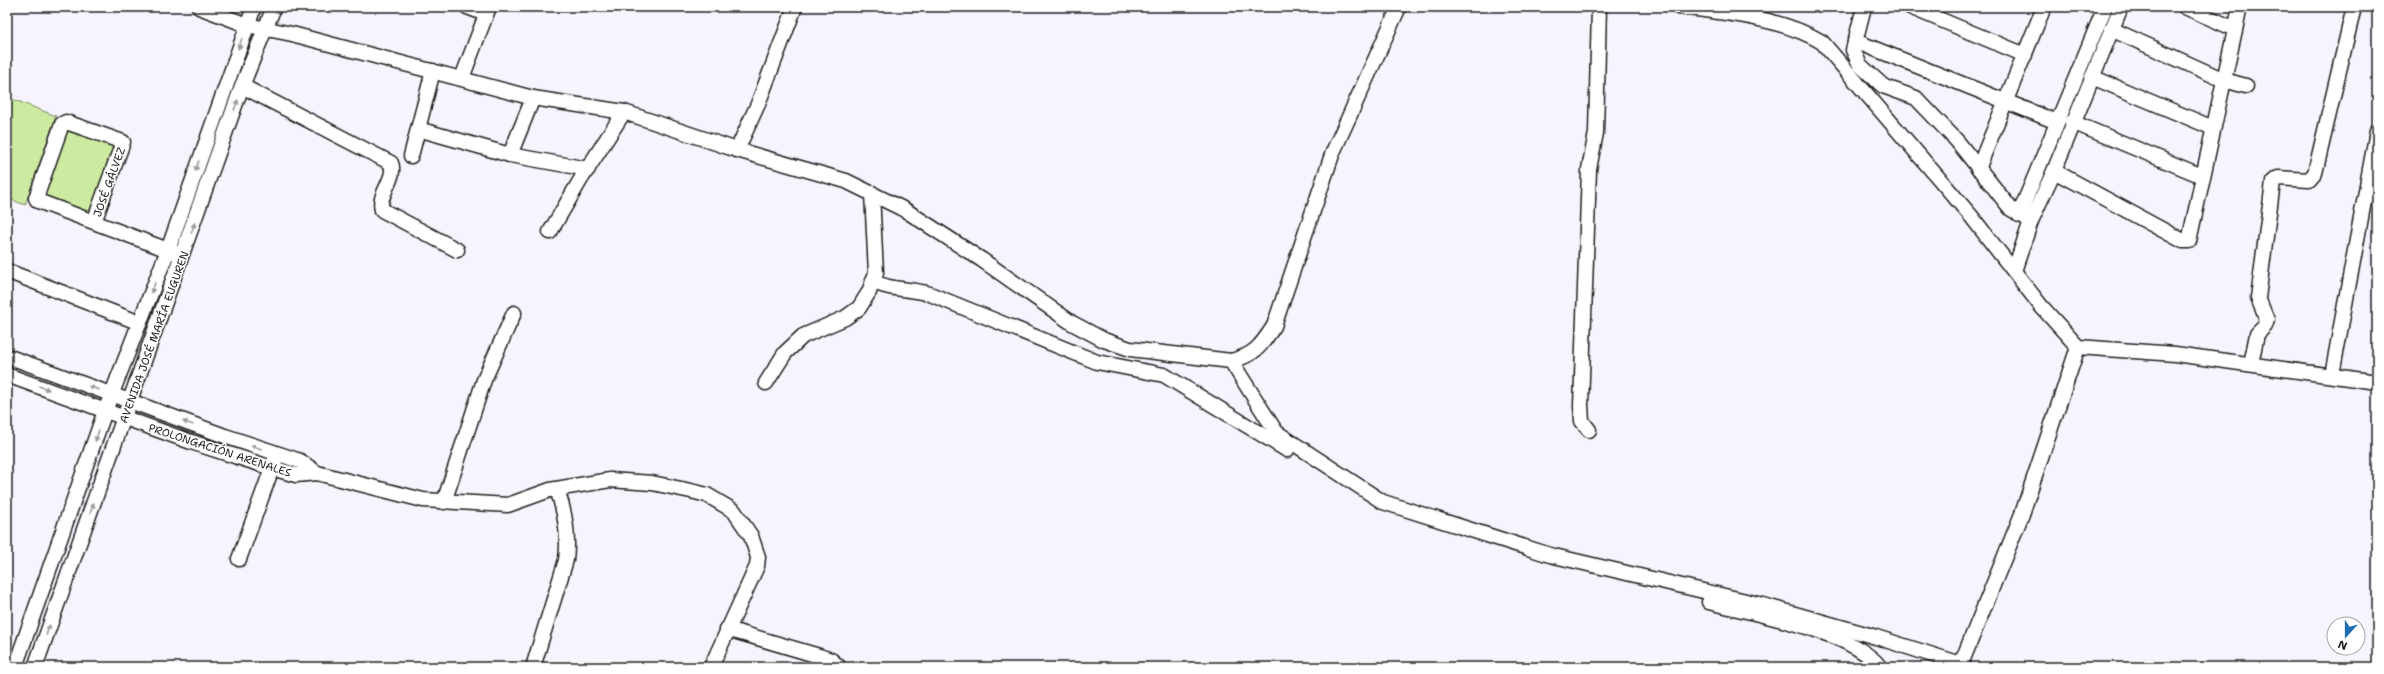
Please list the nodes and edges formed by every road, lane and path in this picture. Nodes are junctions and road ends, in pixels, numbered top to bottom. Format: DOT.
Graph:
graph roads {
  1 [pos="199,7"];
  2 [pos="254,7"];
  3 [pos="274,7"];
  4 [pos="467,7"];
  5 [pos="795,7"];
  6 [pos="1399,7"];
  7 [pos="1599,7"];
  8 [pos="1678,7"];
  9 [pos="1864,7"];
  10 [pos="1910,7"];
  11 [pos="2105,7"];
  12 [pos="2121,7"];
  13 [pos="2185,7"];
  14 [pos="2240,7"];
  15 [pos="2354,7"];
  16 [pos="2043,8"];
  17 [pos="487,10"];
  18 [pos="247,25"];
  19 [pos="266,28"];
  20 [pos="2112,29"];
  21 [pos="2235,29"];
  22 [pos="1855,41"];
  23 [pos="2025,55"];
  24 [pos="434,71"];
  25 [pos="2092,77"];
  26 [pos="462,78"];
  27 [pos="2224,80"];
  28 [pos="242,86"];
  29 [pos="2246,86"];
  30 [pos="533,98"];
  31 [pos="2006,102"];
  32 [pos="624,112"];
  33 [pos="2057,122"];
  34 [pos="2072,122"];
  35 [pos="2212,128"];
  36 [pos="418,130"];
  37 [pos="2377,131"];
  38 [pos="737,150"];
  39 [pos="510,155"];
  40 [pos="411,156"];
  41 [pos="588,169"];
  42 [pos="1978,169"];
  43 [pos="2054,172"];
  44 [pos="2202,176"];
  45 [pos="872,193"];
  46 [pos="2025,218"];
  47 [pos="94,222"];
  48 [pos="550,232"];
  49 [pos="168,250"];
  50 [pos="457,250"];
  51 [pos="184,256"];
  52 [pos="7,271"];
  53 [pos="2014,271"];
  54 [pos="873,281"];
  55 [pos="514,313"];
  56 [pos="140,323"];
  57 [pos="2078,347"];
  58 [pos="7,356"];
  59 [pos="1231,361"];
  60 [pos="2251,364"];
  61 [pos="7,375"];
  62 [pos="2332,375"];
  63 [pos="2377,382"];
  64 [pos="766,383"];
  65 [pos="111,395"];
  66 [pos="130,402"];
  67 [pos="105,411"];
  68 [pos="124,418"];
  69 [pos="1588,430"];
  70 [pos="278,455"];
  71 [pos="272,468"];
  72 [pos="317,473"];
  73 [pos="557,489"];
  74 [pos="444,502"];
  75 [pos="238,559"];
  76 [pos="727,629"];
  77 [pos="1960,666"];
  78 [pos="15,667"];
  79 [pos="35,667"];
  80 [pos="534,667"];
  81 [pos="711,667"];
  82 [pos="839,667"];
  83 [pos="1880,667"];
  1 -- 18 [label="street"];
  2 -- 18 [label="street, AVENIDA JOSÉ MARÍA EUGUREN"];
  3 -- 19 [label="street, AVENIDA JOSÉ MARÍA EUGUREN"];
  4 -- 17 [label="street"];
  5 -- 38 [label="street"];
  6 -- 59 [label="street"];
  7 -- 69 [label="street"];
  8 -- 53 [label="street"];
  9 -- 22 [label="street"];
  10 -- 23 [label="street"];
  11 -- 33 [label="street"];
  12 -- 20 [label="street"];
  13 -- 21 [label="street"];
  14 -- 21 [label="street"];
  15 -- 60 [label="street"];
  16 -- 23 [label="street"];
  17 -- 26 [label="street"];
  18 -- 19 [label="street"];
  18 -- 49 [label="street, AVENIDA JOSÉ MARÍA EUGUREN, one-way"];
  19 -- 24 [label="street"];
  19 -- 28 [label="street, AVENIDA JOSÉ MARÍA EUGUREN"];
  20 -- 25 [label="street"];
  20 -- 27 [label="street"];
  21 -- 27 [label="street"];
  22 -- 31 [label="street"];
  22 -- 42 [label="street"];
  23 -- 31 [label="street"];
  24 -- 26 [label="street"];
  24 -- 36 [label="street"];
  25 -- 34 [label="street"];
  25 -- 35 [label="street"];
  26 -- 30 [label="street"];
  27 -- 29 [label="street"];
  27 -- 35 [label="street"];
  28 -- 50 [label="street"];
  51 -- 28 [label="street, AVENIDA JOSÉ MARÍA EUGUREN, one-way"];
  30 -- 32 [label="street"];
  30 -- 39 [label="street"];
  31 -- 33 [label="street"];
  31 -- 42 [label="street"];
  32 -- 38 [label="street"];
  32 -- 41 [label="street"];
  33 -- 46 [label="street"];
  34 -- 43 [label="street"];
  34 -- 44 [label="street"];
  35 -- 44 [label="street"];
  36 -- 39 [label="street"];
  36 -- 40 [label="street"];
  37 -- 62 [label="street"];
  38 -- 45 [label="street"];
  39 -- 41 [label="street"];
  41 -- 48 [label="street"];
  42 -- 46 [label="street"];
  43 -- 44 [label="street"];
  43 -- 46 [label="street"];
  45 -- 54 [label="street"];
  45 -- 59 [label="street"];
  46 -- 53 [label="street"];
  47 -- 47 [label="street, JOSÉ GÁLVEZ"];
  47 -- 49 [label="street"];
  49 -- 51 [label="street"];
  49 -- 56 [label="street, AVENIDA JOSÉ MARÍA EUGUREN, one-way"];
  51 -- 66 [label="street, AVENIDA JOSÉ MARÍA EUGUREN"];
  52 -- 56 [label="street"];
  53 -- 57 [label="street"];
  54 -- 64 [label="street"];
  54 -- 83 [label="street"];
  55 -- 74 [label="street"];
  56 -- 65 [label="street, AVENIDA JOSÉ MARÍA EUGUREN"];
  57 -- 60 [label="street"];
  57 -- 77 [label="street"];
  65 -- 58 [label="street, PROLONGACIÓN ARENALES, one-way"];
  59 -- 77 [label="street"];
  60 -- 62 [label="street"];
  61 -- 67 [label="street, PROLONGACIÓN ARENALES, one-way"];
  62 -- 63 [label="street"];
  65 -- 66 [label="street, PROLONGACIÓN ARENALES"];
  65 -- 67 [label="street, AVENIDA JOSÉ MARÍA EUGUREN"];
  66 -- 68 [label="street, AVENIDA JOSÉ MARÍA EUGUREN"];
  70 -- 66 [label="street, PROLONGACIÓN ARENALES, one-way"];
  67 -- 68 [label="street, PROLONGACIÓN ARENALES"];
  67 -- 78 [label="street, AVENIDA JOSÉ MARÍA EUGUREN, one-way"];
  68 -- 71 [label="street, PROLONGACIÓN ARENALES"];
  79 -- 68 [label="street, AVENIDA JOSÉ MARÍA EUGUREN, one-way"];
  70 -- 71 [label="street"];
  70 -- 72 [label="street, PROLONGACIÓN ARENALES"];
  71 -- 72 [label="street, PROLONGACIÓN ARENALES"];
  71 -- 75 [label="street"];
  72 -- 74 [label="street, PROLONGACIÓN ARENALES"];
  73 -- 74 [label="street, PROLONGACIÓN ARENALES"];
  73 -- 76 [label="street, PROLONGACIÓN ARENALES"];
  73 -- 80 [label="street"];
  76 -- 81 [label="street, PROLONGACIÓN ARENALES"];
  76 -- 82 [label="street"];
}
